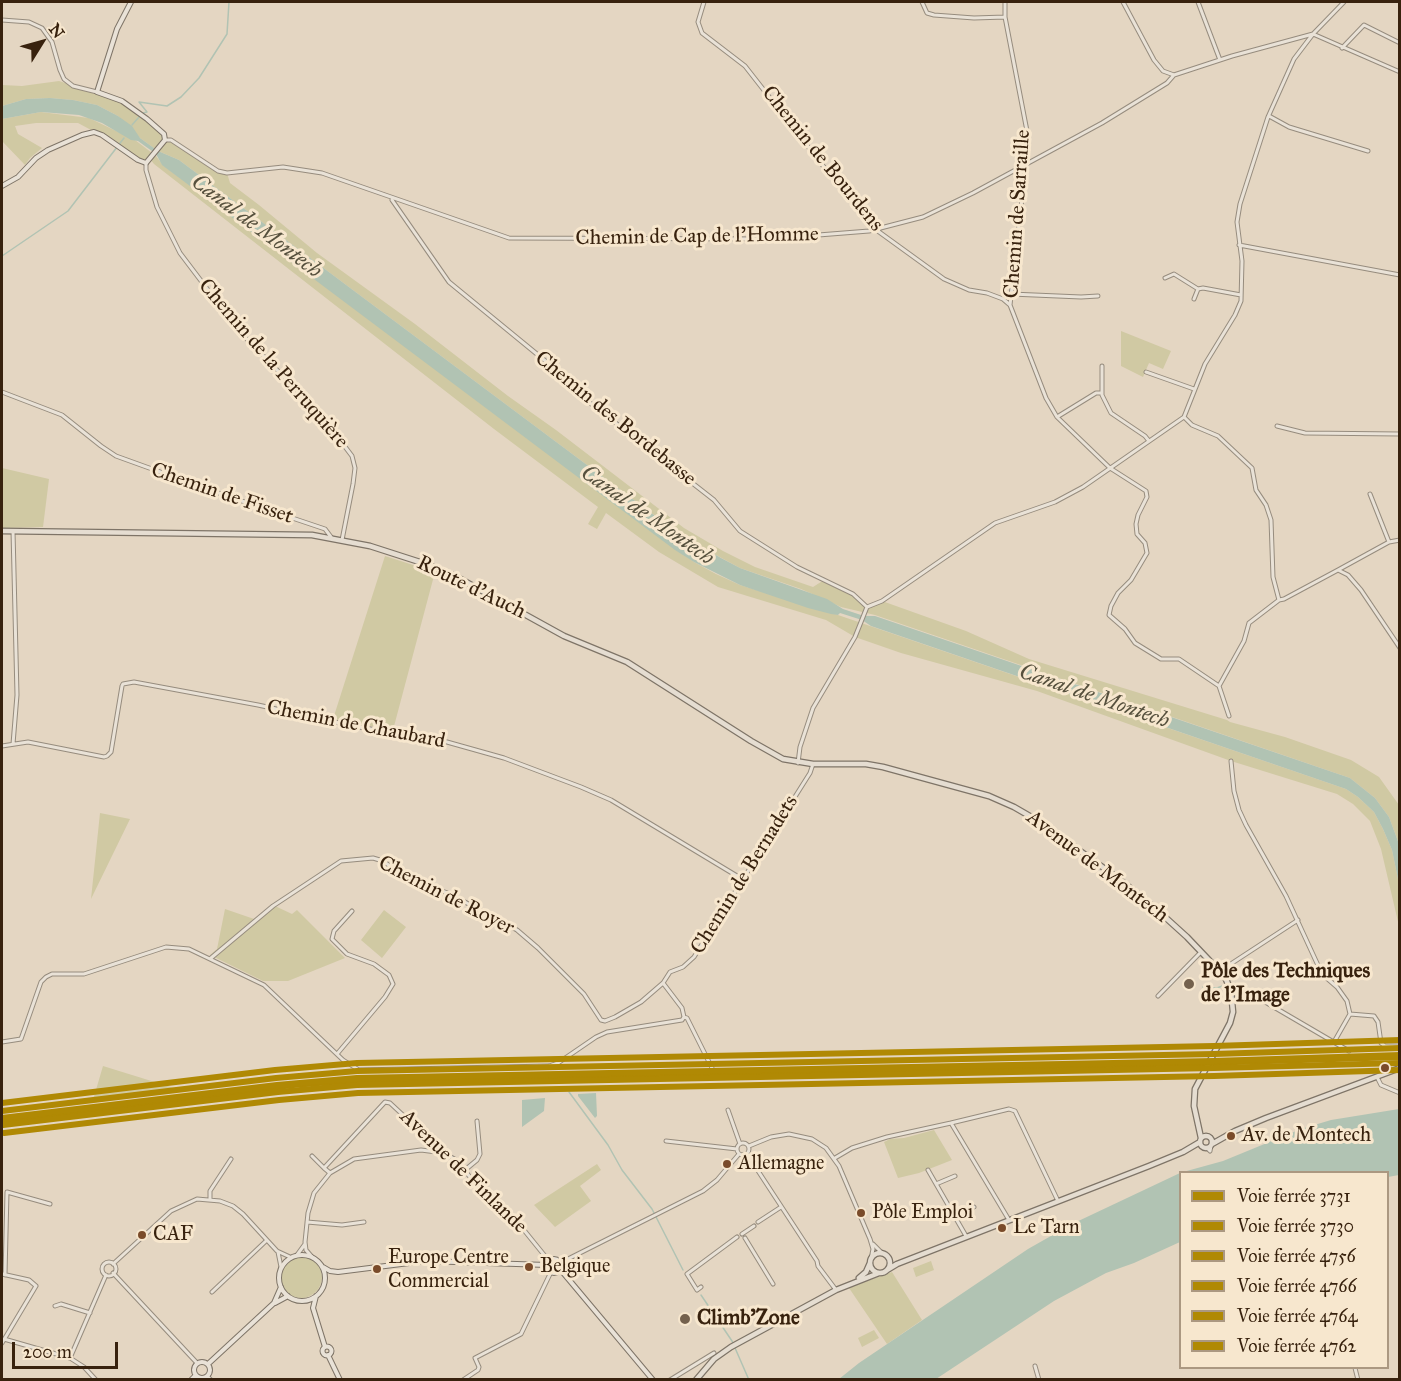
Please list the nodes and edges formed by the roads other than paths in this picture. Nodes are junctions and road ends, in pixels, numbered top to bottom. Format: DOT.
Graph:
graph roads {
  1 [pos="131,2"];
  2 [pos="704,2"];
  3 [pos="922,2"];
  4 [pos="1005,2"];
  5 [pos="1123,2"];
  6 [pos="1198,2"];
  7 [pos="1344,2"];
  8 [pos="1005,17"];
  9 [pos="2,20"];
  10 [pos="1312,34"];
  11 [pos="1400,43"];
  12 [pos="1342,48"];
  13 [pos="1220,60"];
  14 [pos="1400,72"];
  15 [pos="1174,75"];
  16 [pos="97,92"];
  17 [pos="1269,116"];
  18 [pos="165,140"];
  19 [pos="1368,151"];
  20 [pos="1026,162"];
  21 [pos="146,163"];
  22 [pos="2,186"];
  23 [pos="392,199"];
  24 [pos="875,229"];
  25 [pos="1239,245"];
  26 [pos="1400,275"];
  27 [pos="1165,278"];
  28 [pos="1198,289"];
  29 [pos="1011,294"];
  30 [pos="1241,294"];
  31 [pos="1098,296"];
  32 [pos="1194,299"];
  33 [pos="1010,305"];
  34 [pos="1102,366"];
  35 [pos="1146,372"];
  36 [pos="1194,389"];
  37 [pos="2,392"];
  38 [pos="1101,393"];
  39 [pos="1057,417"];
  40 [pos="1184,417"];
  41 [pos="1277,426"];
  42 [pos="1400,434"];
  43 [pos="1149,441"];
  44 [pos="1110,468"];
  45 [pos="1370,494"];
  46 [pos="2,531"];
  47 [pos="13,531"];
  48 [pos="331,537"];
  49 [pos="342,540"];
  50 [pos="1400,540"];
  51 [pos="1389,542"];
  52 [pos="1338,570"];
  53 [pos="1279,600"];
  54 [pos="867,608"];
  55 [pos="1400,648"];
  56 [pos="1219,686"];
  57 [pos="1228,716"];
  58 [pos="13,744"];
  59 [pos="2,746"];
  60 [pos="1232,761"];
  61 [pos="798,763"];
  62 [pos="813,764"];
  63 [pos="742,879"];
  64 [pos="352,911"];
  65 [pos="1298,920"];
  66 [pos="1202,952"];
  67 [pos="211,958"];
  68 [pos="1220,971"];
  69 [pos="663,982"];
  70 [pos="1231,991"];
  71 [pos="1158,996"];
  72 [pos="1350,1014"];
  73 [pos="684,1017"];
  74 [pos="2,1042"];
  75 [pos="1334,1042"];
  76 [pos="1400,1046"];
  77 [pos="1349,1051"];
  78 [pos="337,1054"];
  79 [pos="712,1068"];
  80 [pos="1400,1068"];
  81 [pos="1376,1076"];
  82 [pos="1400,1093"];
  83 [pos="728,1110"];
  84 [pos="477,1121"];
  85 [pos="1196,1122"];
  86 [pos="951,1123"];
  87 [pos="1235,1131"];
  88 [pos="1209,1136"];
  89 [pos="666,1141"];
  90 [pos="740,1144"];
  91 [pos="1206,1144"];
  92 [pos="749,1146"];
  93 [pos="737,1149"];
  94 [pos="435,1151"];
  95 [pos="740,1154"];
  96 [pos="747,1154"];
  97 [pos="312,1156"];
  98 [pos="835,1158"];
  99 [pos="231,1159"];
  100 [pos="324,1168"];
  101 [pos="465,1170"];
  102 [pos="927,1170"];
  103 [pos="330,1173"];
  104 [pos="955,1176"];
  105 [pos="936,1184"];
  106 [pos="210,1199"];
  107 [pos="1058,1202"];
  108 [pos="50,1204"];
  109 [pos="782,1207"];
  110 [pos="974,1207"];
  111 [pos="954,1215"];
  112 [pos="1009,1221"];
  113 [pos="307,1222"];
  114 [pos="364,1222"];
  115 [pos="758,1222"];
  116 [pos="754,1226"];
  117 [pos="737,1237"];
  118 [pos="967,1238"];
  119 [pos="870,1239"];
  120 [pos="267,1240"];
  121 [pos="305,1242"];
  122 [pos="277,1251"];
  123 [pos="885,1254"];
  124 [pos="297,1255"];
  125 [pos="290,1257"];
  126 [pos="312,1257"];
  127 [pos="907,1260"];
  128 [pos="870,1261"];
  129 [pos="548,1263"];
  130 [pos="560,1263"];
  131 [pos="113,1264"];
  132 [pos="281,1267"];
  133 [pos="323,1268"];
  134 [pos="560,1269"];
  135 [pos="887,1270"];
  136 [pos="339,1272"];
  137 [pos="551,1272"];
  138 [pos="879,1273"];
  139 [pos="113,1274"];
  140 [pos="3,1275"];
  141 [pos="106,1275"];
  142 [pos="325,1280"];
  143 [pos="857,1280"];
  144 [pos="774,1284"];
  145 [pos="281,1287"];
  146 [pos="701,1287"];
  147 [pos="836,1290"];
  148 [pos="212,1292"];
  149 [pos="288,1296"];
  150 [pos="316,1296"];
  151 [pos="301,1301"];
  152 [pos="274,1303"];
  153 [pos="56,1306"];
  154 [pos="90,1313"];
  155 [pos="314,1314"];
  156 [pos="3,1341"];
  157 [pos="714,1353"];
  158 [pos="70,1358"];
  159 [pos="197,1363"];
  160 [pos="208,1364"];
  161 [pos="1035,1366"];
  162 [pos="196,1375"];
  163 [pos="209,1378"];
  164 [pos="96,1380"];
  165 [pos="191,1380"];
  166 [pos="340,1380"];
  167 [pos="463,1380"];
  168 [pos="652,1380"];
  169 [pos="670,1380"];
  170 [pos="698,1380"];
  171 [pos="1039,1380"];
  1 -- 16 [label="street"];
  2 -- 24 [label="street, Chemin de Bourdens"];
  3 -- 8 [label="street"];
  4 -- 8 [label="street, Chemin de Sarraille"];
  5 -- 15 [label="street"];
  6 -- 13 [label="street"];
  7 -- 10 [label="street"];
  8 -- 20 [label="street, Chemin de Sarraille"];
  9 -- 16 [label="street"];
  10 -- 12 [label="street"];
  10 -- 13 [label="street, Chemin de Cap de l'Homme"];
  10 -- 17 [label="street"];
  11 -- 12 [label="street"];
  12 -- 14 [label="street"];
  13 -- 15 [label="street, Chemin de Cap de l'Homme"];
  15 -- 20 [label="street, Chemin de Cap de l'Homme"];
  16 -- 18 [label="street"];
  17 -- 19 [label="street"];
  17 -- 25 [label="street"];
  18 -- 21 [label="street"];
  18 -- 23 [label="street, Chemin de Cap de l'Homme"];
  20 -- 24 [label="street, Chemin de Cap de l'Homme"];
  20 -- 29 [label="street, Chemin de Sarraille"];
  21 -- 22 [label="street"];
  21 -- 49 [label="street, Chemin de la Perruquière"];
  23 -- 24 [label="street, Chemin de Cap de l'Homme"];
  23 -- 54 [label="street, Chemin des Bordebasse"];
  24 -- 33 [label="street, Chemin de Bourdens"];
  25 -- 26 [label="street"];
  25 -- 30 [label="street"];
  27 -- 28 [label="street"];
  28 -- 30 [label="street"];
  28 -- 32 [label="street"];
  29 -- 31 [label="street"];
  29 -- 33 [label="street, Chemin de Sarraille"];
  30 -- 36 [label="street"];
  33 -- 39 [label="street, Chemin de Sarraille"];
  34 -- 38 [label="street"];
  35 -- 36 [label="street"];
  36 -- 40 [label="street"];
  37 -- 48 [label="street, Chemin de Fisset"];
  38 -- 39 [label="street"];
  38 -- 43 [label="street"];
  39 -- 44 [label="street, Chemin de Sarraille"];
  40 -- 43 [label="street"];
  40 -- 53 [label="street"];
  41 -- 42 [label="street"];
  43 -- 44 [label="street"];
  44 -- 54 [label="street"];
  44 -- 56 [label="street, Chemin de Sarraille"];
  45 -- 51 [label="street"];
  46 -- 47 [label="main road, Route d'Auch"];
  47 -- 48 [label="main road, Route d'Auch"];
  47 -- 58 [label="street"];
  48 -- 49 [label="main road, Route d'Auch"];
  49 -- 61 [label="main road, Route d'Auch"];
  50 -- 51 [label="street"];
  51 -- 52 [label="street"];
  52 -- 53 [label="street"];
  52 -- 55 [label="street"];
  53 -- 56 [label="street"];
  54 -- 61 [label="street"];
  56 -- 57 [label="street"];
  58 -- 59 [label="street, Chemin de Chaubard"];
  58 -- 63 [label="street, Chemin de Chaubard"];
  60 -- 65 [label="street"];
  61 -- 62 [label="main road, Avenue de Montech"];
  62 -- 63 [label="street, Chemin de Bernadets"];
  62 -- 66 [label="main road, Avenue de Montech"];
  63 -- 69 [label="street, Chemin de Bernadets"];
  64 -- 78 [label="street"];
  65 -- 68 [label="street"];
  65 -- 72 [label="street"];
  66 -- 68 [label="main road, Avenue de Montech"];
  66 -- 71 [label="street"];
  67 -- 69 [label="street, Chemin de Royer"];
  67 -- 74 [label="street"];
  67 -- 78 [label="street"];
  68 -- 70 [label="main road, Avenue de Montech"];
  69 -- 73 [label="street"];
  70 -- 75 [label="street"];
  70 -- 85 [label="main road, Avenue de Montech"];
  72 -- 75 [label="street"];
  72 -- 76 [label="street"];
  73 -- 78 [label="street"];
  73 -- 79 [label="street"];
  75 -- 77 [label="street"];
  80 -- 81 [label="main road"];
  81 -- 82 [label="street"];
  81 -- 87 [label="main road"];
  83 -- 90 [label="street"];
  84 -- 101 [label="street"];
  85 -- 88 [label="main road"];
  85 -- 91 [label="main road, Avenue de Montech"];
  86 -- 98 [label="street"];
  86 -- 107 [label="street"];
  86 -- 112 [label="street"];
  87 -- 88 [label="main road"];
  87 -- 91 [label="main road"];
  88 -- 91 [label="main road"];
  88 -- 91 [label="main road"];
  89 -- 93 [label="street"];
  90 -- 92 [label="street"];
  90 -- 93 [label="street"];
  91 -- 107 [label="main road"];
  92 -- 96 [label="street"];
  92 -- 98 [label="street"];
  93 -- 95 [label="street"];
  94 -- 100 [label="street, Avenue de Finlande"];
  94 -- 101 [label="street, Avenue de Finlande"];
  94 -- 103 [label="street"];
  95 -- 96 [label="street"];
  95 -- 130 [label="street"];
  96 -- 109 [label="street"];
  97 -- 100 [label="street"];
  98 -- 119 [label="street"];
  99 -- 106 [label="street"];
  100 -- 103 [label="street"];
  101 -- 129 [label="street, Avenue de Finlande"];
  102 -- 105 [label="street"];
  103 -- 113 [label="street"];
  104 -- 105 [label="street"];
  105 -- 111 [label="street"];
  106 -- 120 [label="street"];
  106 -- 131 [label="street"];
  107 -- 112 [label="main road"];
  108 -- 140 [label="street"];
  109 -- 115 [label="street"];
  109 -- 147 [label="street"];
  110 -- 111 [label="street"];
  111 -- 118 [label="street"];
  112 -- 118 [label="main road"];
  113 -- 114 [label="street"];
  113 -- 121 [label="street"];
  116 -- 144 [label="street"];
  117 -- 146 [label="street"];
  118 -- 127 [label="main road"];
  119 -- 123 [label="street"];
  119 -- 128 [label="street"];
  120 -- 122 [label="street"];
  120 -- 148 [label="street"];
  121 -- 124 [label="street"];
  121 -- 126 [label="street"];
  122 -- 125 [label="street"];
  122 -- 132 [label="street"];
  123 -- 127 [label="main road"];
  123 -- 128 [label="main road"];
  123 -- 135 [label="main road"];
  124 -- 125 [label="street"];
  124 -- 126 [label="street"];
  125 -- 132 [label="street"];
  126 -- 133 [label="street"];
  127 -- 135 [label="main road"];
  128 -- 138 [label="main road"];
  128 -- 143 [label="main road"];
  129 -- 130 [label="street"];
  129 -- 136 [label="street"];
  129 -- 137 [label="street"];
  130 -- 134 [label="street"];
  131 -- 139 [label="street"];
  131 -- 141 [label="street"];
  132 -- 145 [label="street"];
  133 -- 136 [label="street"];
  133 -- 142 [label="street"];
  134 -- 137 [label="street"];
  134 -- 168 [label="street"];
  135 -- 138 [label="main road"];
  136 -- 142 [label="street"];
  137 -- 167 [label="street"];
  138 -- 143 [label="main road"];
  139 -- 141 [label="street"];
  139 -- 159 [label="street"];
  140 -- 156 [label="street"];
  141 -- 154 [label="street"];
  142 -- 150 [label="street"];
  143 -- 147 [label="main road"];
  145 -- 149 [label="street"];
  145 -- 152 [label="street"];
  147 -- 170 [label="main road"];
  149 -- 151 [label="street"];
  149 -- 152 [label="street"];
  150 -- 151 [label="street"];
  150 -- 155 [label="street"];
  151 -- 155 [label="street"];
  152 -- 160 [label="street"];
  153 -- 154 [label="street"];
  154 -- 158 [label="street"];
  155 -- 166 [label="street"];
  156 -- 158 [label="street"];
  157 -- 169 [label="street"];
  158 -- 164 [label="street"];
  159 -- 160 [label="street"];
  159 -- 162 [label="street"];
  160 -- 163 [label="street"];
  161 -- 171 [label="street"];
  162 -- 163 [label="street"];
  162 -- 165 [label="street"];
}
